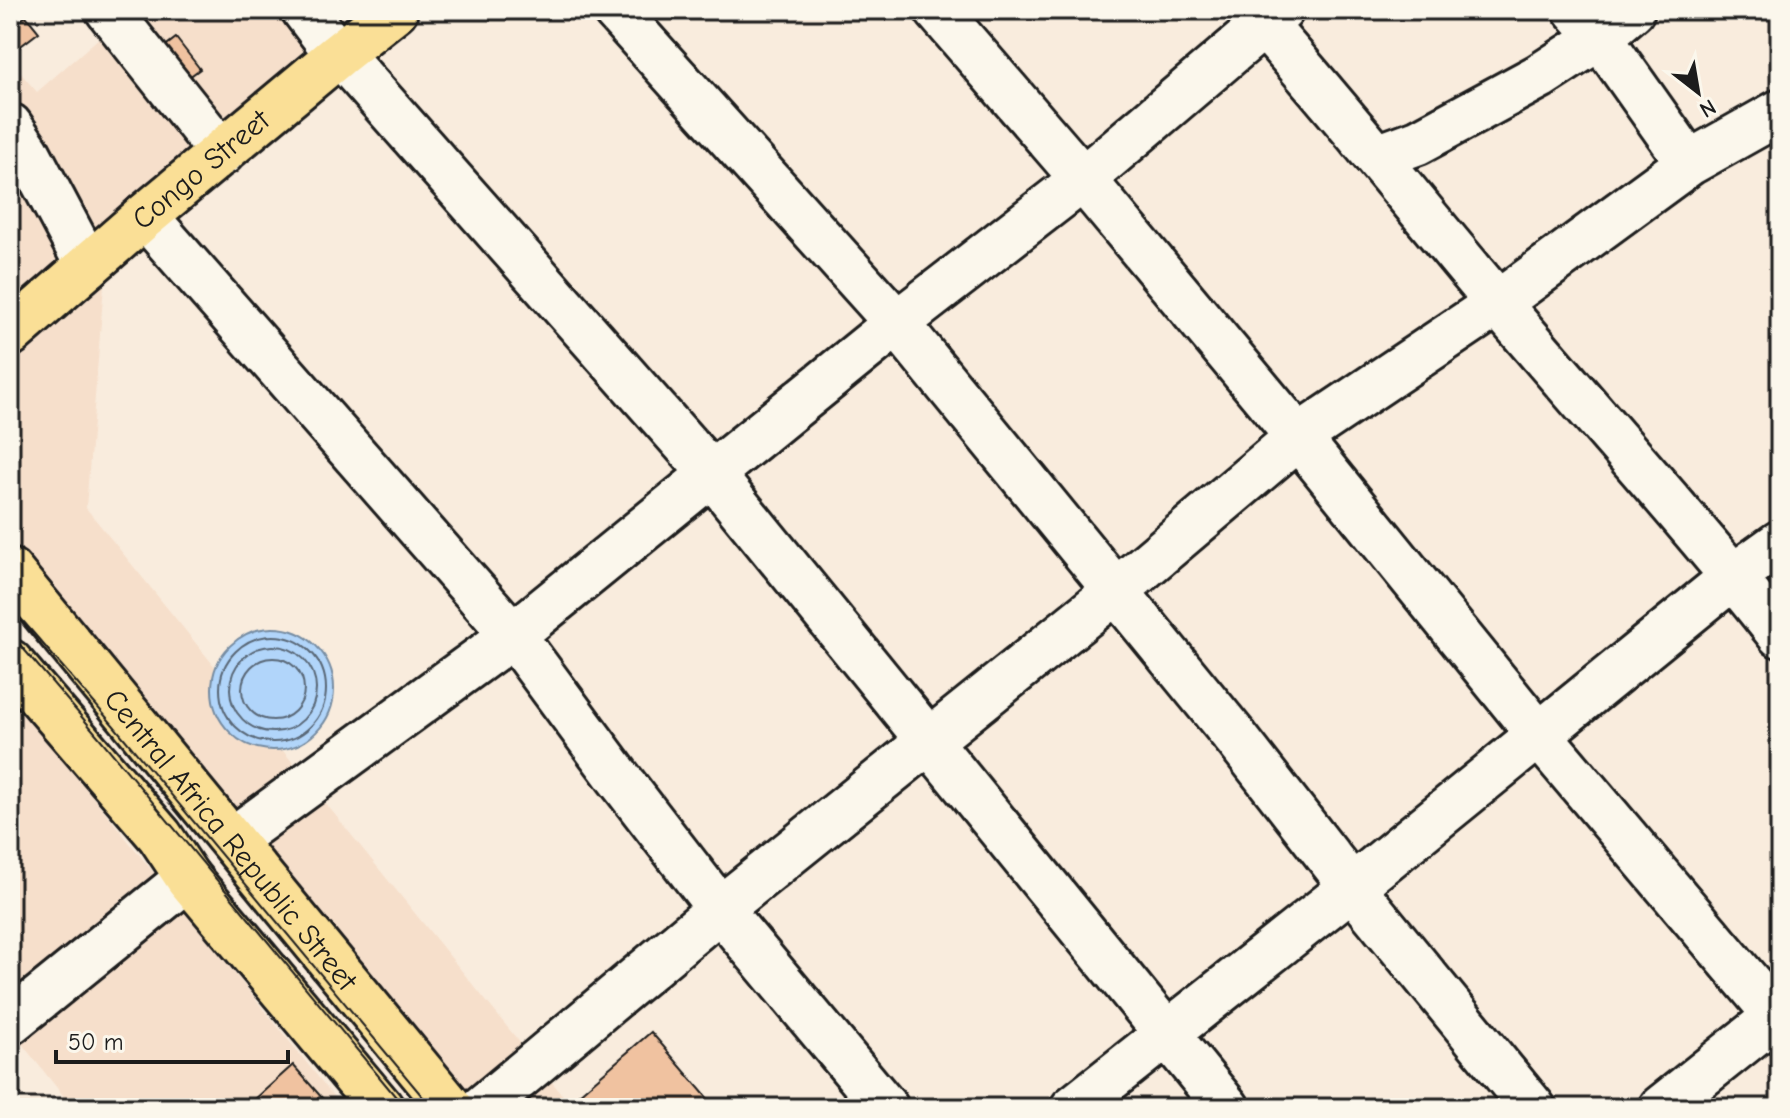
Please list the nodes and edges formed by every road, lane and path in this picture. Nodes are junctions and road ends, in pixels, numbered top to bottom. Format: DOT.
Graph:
graph roads {
  1 [pos="108,10"];
  2 [pos="304,10"];
  3 [pos="395,10"];
  4 [pos="615,10"];
  5 [pos="937,10"];
  6 [pos="1265,15"];
  7 [pos="1603,19"];
  8 [pos="338,55"];
  9 [pos="1780,112"];
  10 [pos="10,126"];
  11 [pos="222,153"];
  12 [pos="1377,157"];
  13 [pos="1689,163"];
  14 [pos="1083,179"];
  15 [pos="145,216"];
  16 [pos="88,266"];
  17 [pos="1498,303"];
  18 [pos="897,323"];
  19 [pos="10,334"];
  20 [pos="1298,437"];
  21 [pos="711,473"];
  22 [pos="1780,543"];
  23 [pos="10,571"];
  24 [pos="1734,576"];
  25 [pos="1116,591"];
  26 [pos="513,635"];
  27 [pos="1780,635"];
  28 [pos="10,662"];
  29 [pos="1539,735"];
  30 [pos="928,740"];
  31 [pos="232,840"];
  32 [pos="188,878"];
  33 [pos="1352,887"];
  34 [pos="720,909"];
  35 [pos="1779,1016"];
  36 [pos="10,1022"];
  37 [pos="1165,1034"];
  38 [pos="381,1108"];
  39 [pos="451,1108"];
  40 [pos="482,1108"];
  41 [pos="886,1108"];
  42 [pos="1073,1108"];
  43 [pos="1227,1108"];
  44 [pos="1533,1108"];
  45 [pos="1661,1108"];
  1 -- 11 [label="street"];
  2 -- 8 [label="street"];
  3 -- 8 [label="main road, Congo Street"];
  4 -- 18 [label="street"];
  5 -- 14 [label="street"];
  6 -- 12 [label="street"];
  6 -- 14 [label="street"];
  7 -- 12 [label="street"];
  7 -- 13 [label="street"];
  8 -- 11 [label="main road, Congo Street"];
  8 -- 21 [label="street"];
  9 -- 13 [label="street"];
  10 -- 16 [label="street"];
  11 -- 15 [label="main road, Congo Street"];
  12 -- 17 [label="street"];
  13 -- 17 [label="street"];
  14 -- 18 [label="street"];
  14 -- 20 [label="street"];
  15 -- 16 [label="main road, Congo Street"];
  15 -- 26 [label="street"];
  16 -- 19 [label="main road, Congo Street"];
  17 -- 20 [label="street"];
  17 -- 24 [label="street"];
  18 -- 21 [label="street"];
  18 -- 25 [label="street"];
  20 -- 25 [label="street"];
  20 -- 29 [label="street"];
  21 -- 26 [label="street"];
  21 -- 30 [label="street"];
  22 -- 24 [label="street"];
  23 -- 31 [label="main road, Central Africa Republic Street"];
  24 -- 27 [label="street"];
  24 -- 29 [label="street"];
  25 -- 30 [label="street"];
  25 -- 33 [label="street"];
  26 -- 31 [label="street"];
  26 -- 34 [label="street"];
  28 -- 32 [label="main road, Central Africa Republic Street"];
  29 -- 33 [label="street"];
  29 -- 35 [label="street"];
  30 -- 34 [label="street"];
  30 -- 37 [label="street"];
  31 -- 39 [label="main road, Central Africa Republic Street"];
  32 -- 36 [label="street"];
  32 -- 38 [label="main road, Central Africa Republic Street"];
  33 -- 37 [label="street"];
  33 -- 44 [label="street"];
  34 -- 40 [label="street"];
  34 -- 41 [label="street"];
  35 -- 45 [label="street"];
  37 -- 42 [label="street"];
  37 -- 43 [label="street"];
}
